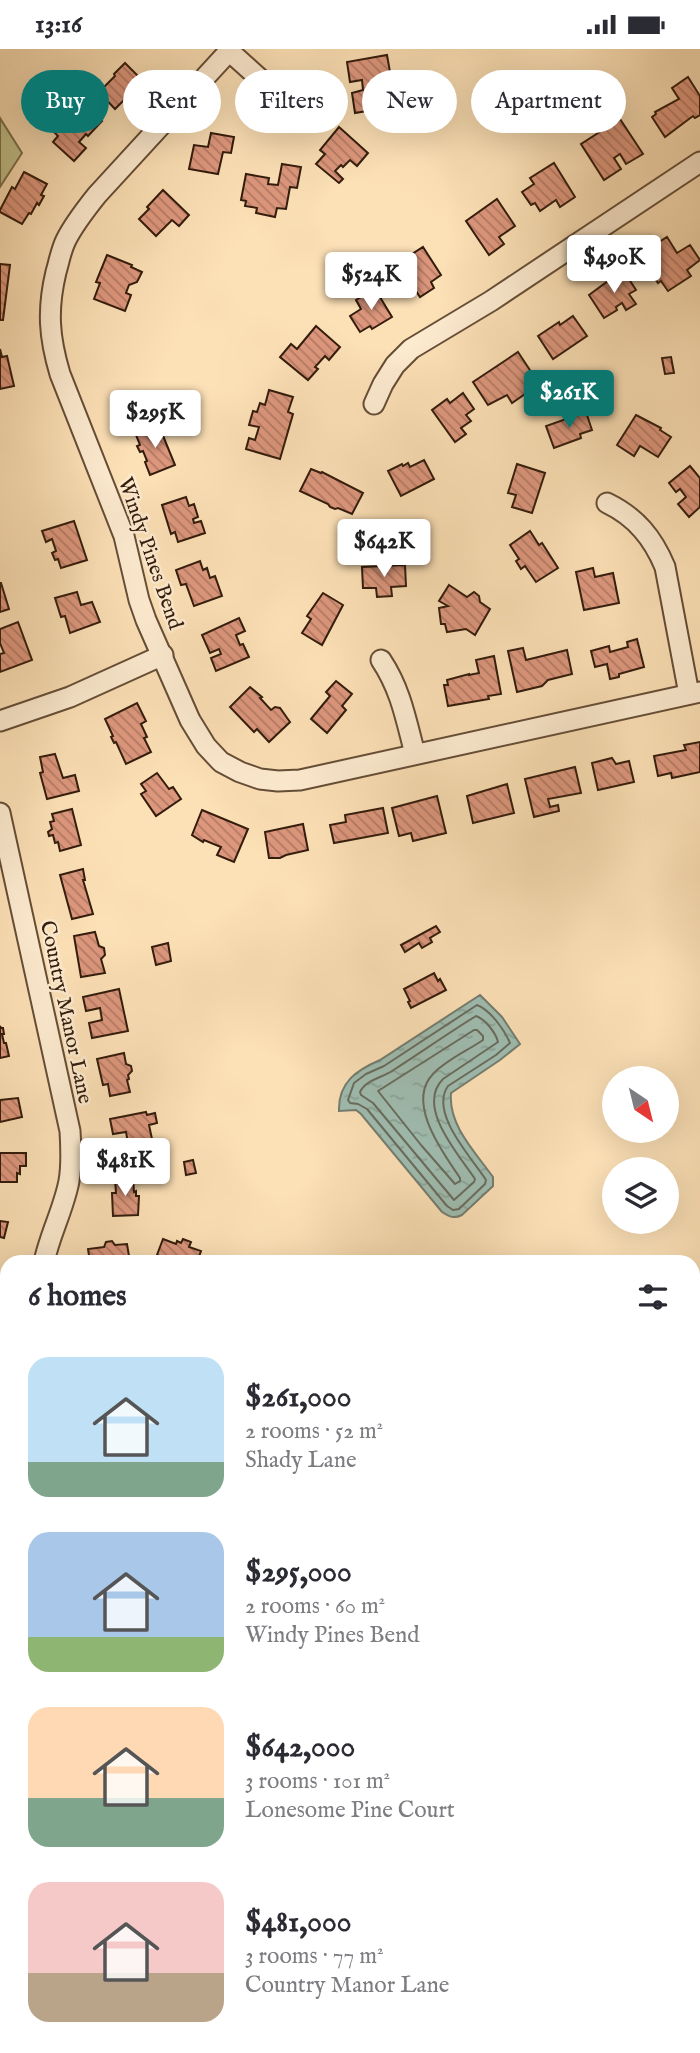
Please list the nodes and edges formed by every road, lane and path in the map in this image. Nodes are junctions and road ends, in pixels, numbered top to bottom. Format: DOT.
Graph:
graph roads {
  1 [pos="230,50"];
  2 [pos="251,70"];
  3 [pos="700,162"];
  4 [pos="374,404"];
  5 [pos="607,503"];
  6 [pos="163,655"];
  7 [pos="382,660"];
  8 [pos="694,693"];
  9 [pos="0,720"];
  10 [pos="415,754"];
  11 [pos="0,813"];
  12 [pos="46,1255"];
  1 -- 2 [label="street"];
  1 -- 6 [label="street, Windy Pines Bend"];
  3 -- 4 [label="street"];
  5 -- 8 [label="street"];
  6 -- 9 [label="street"];
  6 -- 10 [label="street, Windy Pines Bend"];
  7 -- 10 [label="street"];
  8 -- 10 [label="street, Windy Pines Bend"];
  11 -- 12 [label="street, Country Manor Lane"];
}
